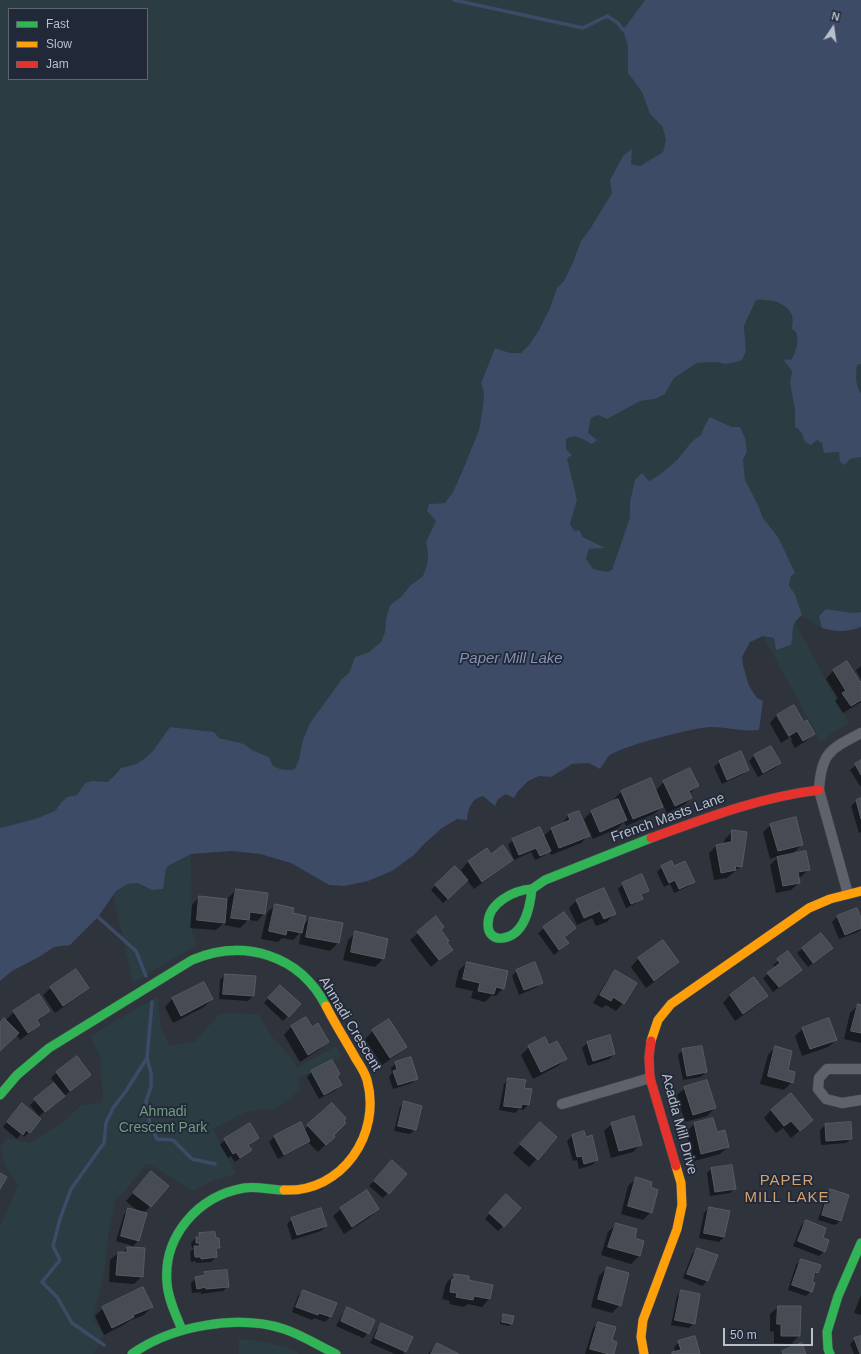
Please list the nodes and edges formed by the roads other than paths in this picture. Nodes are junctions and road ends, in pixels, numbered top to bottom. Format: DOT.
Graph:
graph roads {
  1 [pos="861,733"];
  2 [pos="819,790"];
  3 [pos="532,889"];
  4 [pos="861,890"];
  5 [pos="848,894"];
  6 [pos="861,1069"];
  7 [pos="650,1078"];
  8 [pos="0,1095"];
  9 [pos="861,1100"];
  10 [pos="562,1104"];
  11 [pos="861,1243"];
  12 [pos="182,1330"];
  13 [pos="132,1354"];
  14 [pos="336,1354"];
  15 [pos="644,1354"];
  16 [pos="830,1354"];
  1 -- 2 [label="street"];
  2 -- 3 [label="street, French Masts Lane"];
  2 -- 5 [label="street"];
  3 -- 3 [label="street, French Masts Lane"];
  4 -- 5 [label="street, Acadia Mill Drive"];
  5 -- 7 [label="street, Acadia Mill Drive"];
  6 -- 9 [label="street"];
  7 -- 10 [label="street"];
  7 -- 15 [label="street, Acadia Mill Drive"];
  8 -- 12 [label="street, Ahmadi Crescent"];
  11 -- 16 [label="street"];
  12 -- 13 [label="street"];
  12 -- 14 [label="street"];
}
